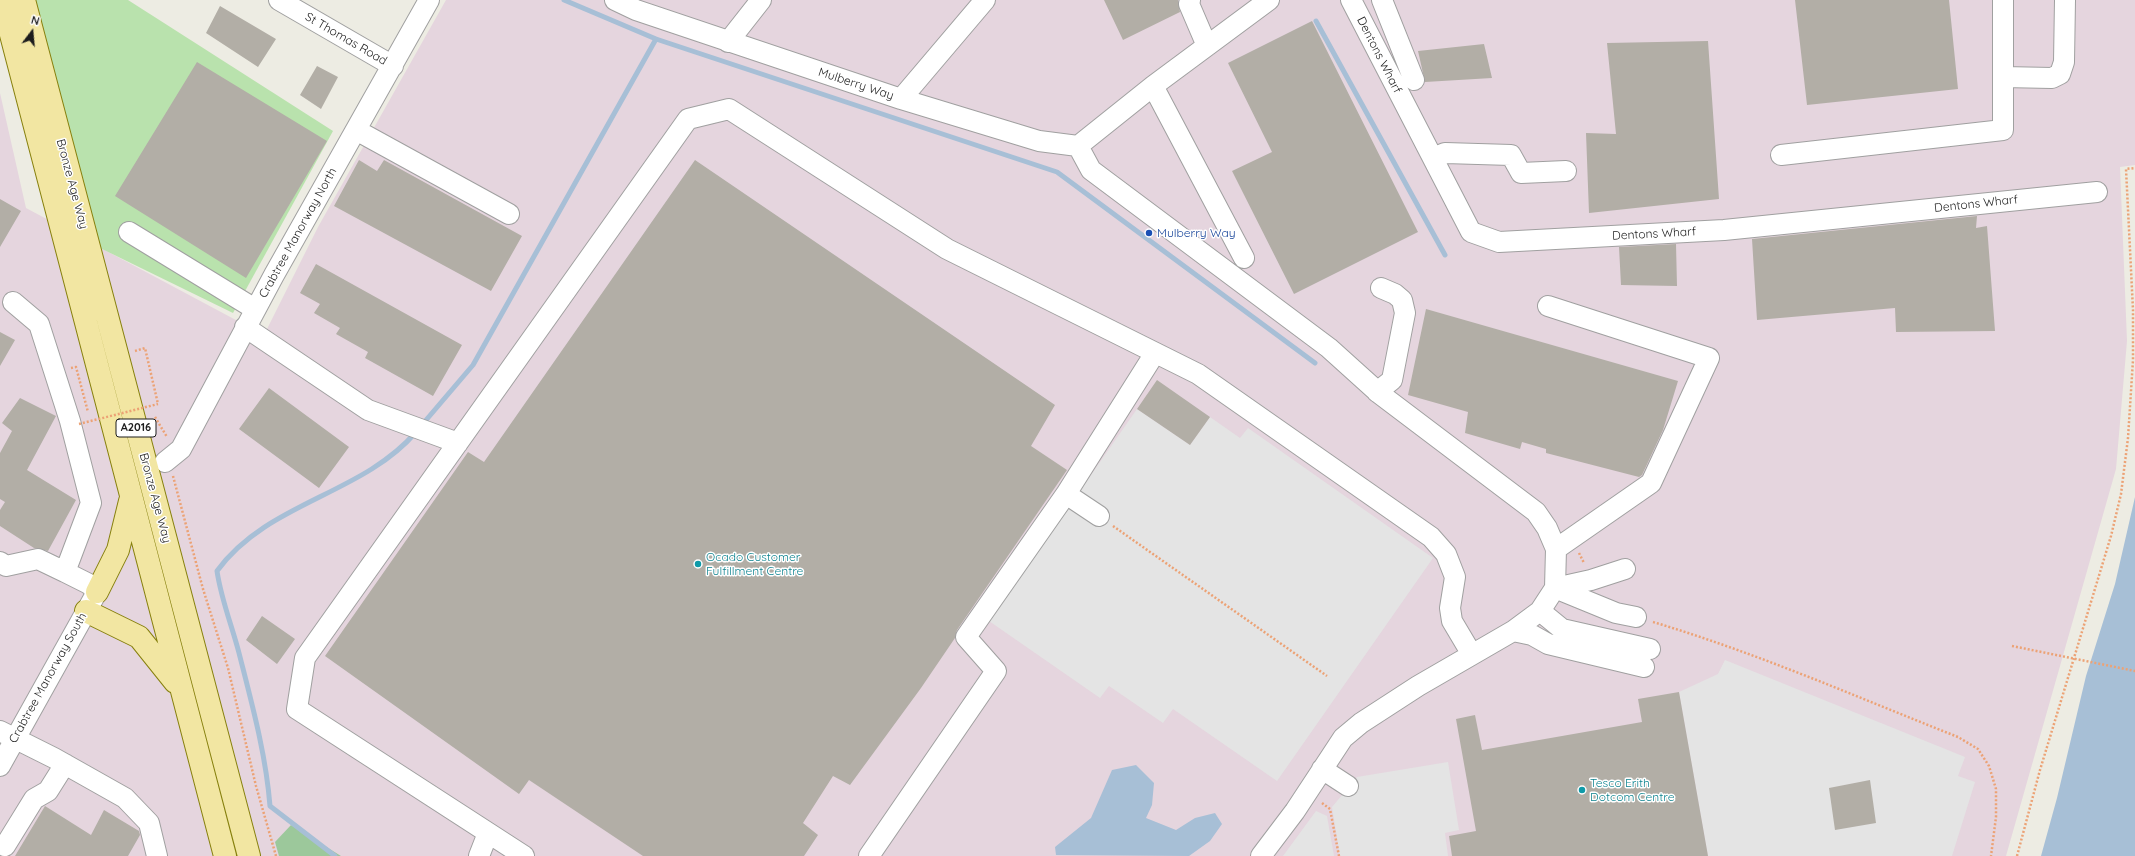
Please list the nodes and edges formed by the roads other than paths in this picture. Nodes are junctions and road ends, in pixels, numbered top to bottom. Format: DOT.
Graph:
graph roads {
  1 [pos="2,0"];
  2 [pos="24,0"];
  3 [pos="279,0"];
  4 [pos="429,0"];
  5 [pos="615,0"];
  6 [pos="761,0"];
  7 [pos="985,0"];
  8 [pos="1190,0"];
  9 [pos="1269,0"];
  10 [pos="1351,0"];
  11 [pos="1382,0"];
  12 [pos="2003,0"];
  13 [pos="2065,0"];
  14 [pos="638,5"];
  15 [pos="728,42"];
  16 [pos="1207,46"];
  17 [pos="393,66"];
  18 [pos="2003,77"];
  19 [pos="1414,80"];
  20 [pos="1153,86"];
  21 [pos="901,99"];
  22 [pos="356,130"];
  23 [pos="1078,146"];
  24 [pos="1781,155"];
  25 [pos="1433,158"];
  26 [pos="1566,171"];
  27 [pos="2097,192"];
  28 [pos="509,214"];
  29 [pos="129,232"];
  30 [pos="1244,258"];
  31 [pos="1380,288"];
  32 [pos="13,302"];
  33 [pos="1548,306"];
  34 [pos="255,309"];
  35 [pos="245,327"];
  36 [pos="1155,353"];
  37 [pos="1377,392"];
  38 [pos="458,443"];
  39 [pos="167,462"];
  40 [pos="1066,494"];
  41 [pos="130,498"];
  42 [pos="1099,516"];
  43 [pos="1556,549"];
  44 [pos="0,562"];
  45 [pos="1625,569"];
  46 [pos="65,572"];
  47 [pos="1555,588"];
  48 [pos="97,592"];
  49 [pos="86,610"];
  50 [pos="1540,610"];
  51 [pos="1636,617"];
  52 [pos="1513,630"];
  53 [pos="1471,653"];
  54 [pos="181,689"];
  55 [pos="7,735"];
  56 [pos="64,764"];
  57 [pos="0,766"];
  58 [pos="1322,769"];
  59 [pos="1348,786"];
  60 [pos="488,833"];
  61 [pos="5,846"];
  62 [pos="157,856"];
  63 [pos="225,856"];
  64 [pos="249,856"];
  65 [pos="479,856"];
  66 [pos="524,856"];
  67 [pos="869,856"];
  68 [pos="1261,856"];
  1 -- 41 [label="main road, Bronze Age Way / A2016"];
  2 -- 64 [label="main road, Bronze Age Way / A2016"];
  3 -- 17 [label="street, St Thomas Road"];
  4 -- 17 [label="street, Crabtree Manorway North"];
  5 -- 14 [label="street, Mulberry Way"];
  6 -- 15 [label="street"];
  7 -- 21 [label="street"];
  8 -- 16 [label="street"];
  9 -- 16 [label="street"];
  10 -- 25 [label="street, Dentons Wharf"];
  11 -- 19 [label="street"];
  12 -- 18 [label="street"];
  13 -- 18 [label="street"];
  14 -- 15 [label="street, Mulberry Way"];
  15 -- 21 [label="street, Mulberry Way"];
  16 -- 20 [label="street"];
  17 -- 22 [label="street, Crabtree Manorway North"];
  18 -- 24 [label="street"];
  20 -- 23 [label="street"];
  20 -- 30 [label="street"];
  21 -- 23 [label="street, Mulberry Way"];
  22 -- 28 [label="street"];
  22 -- 34 [label="street, Crabtree Manorway North"];
  23 -- 37 [label="street"];
  25 -- 26 [label="street"];
  25 -- 27 [label="street, Dentons Wharf"];
  29 -- 34 [label="street"];
  31 -- 37 [label="street"];
  32 -- 46 [label="street"];
  33 -- 43 [label="street"];
  34 -- 35 [label="street, Crabtree Manorway North"];
  35 -- 38 [label="street"];
  35 -- 39 [label="street, Crabtree Manorway North"];
  36 -- 38 [label="street"];
  36 -- 40 [label="street"];
  36 -- 53 [label="street"];
  37 -- 43 [label="street"];
  38 -- 60 [label="street"];
  40 -- 42 [label="street"];
  40 -- 67 [label="street"];
  41 -- 48 [label="main road"];
  41 -- 54 [label="main road, Bronze Age Way / A2016"];
  43 -- 47 [label="street"];
  44 -- 46 [label="street"];
  45 -- 47 [label="street"];
  46 -- 48 [label="street"];
  47 -- 50 [label="street"];
  47 -- 51 [label="street"];
  48 -- 49 [label="street, Crabtree Manorway South"];
  49 -- 54 [label="main road"];
  49 -- 55 [label="street, Crabtree Manorway South"];
  50 -- 52 [label="street"];
  50 -- 52 [label="street"];
  52 -- 53 [label="street"];
  53 -- 58 [label="street"];
  54 -- 63 [label="main road, Bronze Age Way / A2016"];
  55 -- 56 [label="street"];
  55 -- 57 [label="street, Crabtree Manorway South"];
  56 -- 61 [label="street"];
  56 -- 62 [label="street"];
  58 -- 59 [label="street"];
  58 -- 68 [label="street"];
  60 -- 65 [label="street"];
  60 -- 66 [label="street"];
}
